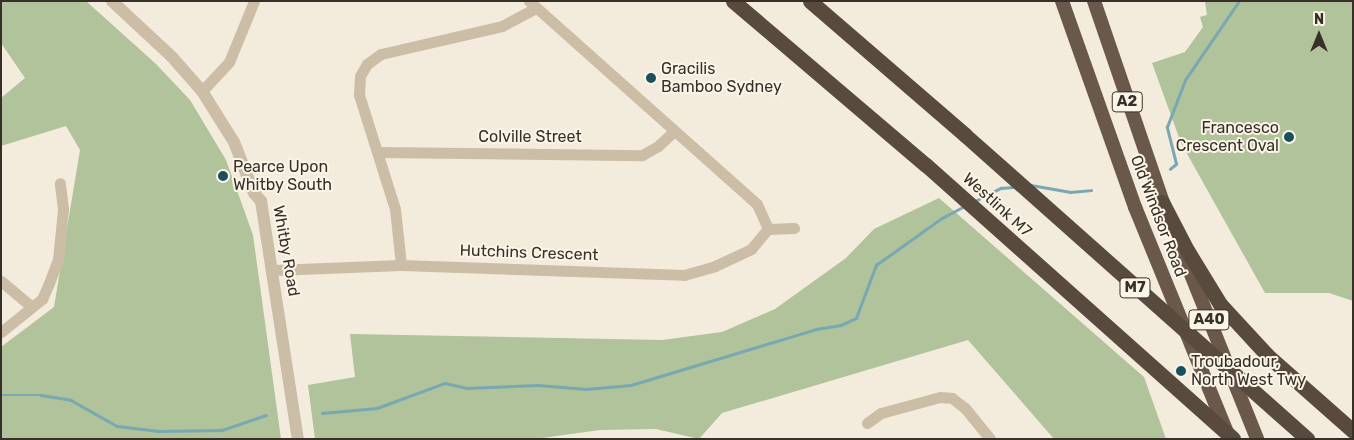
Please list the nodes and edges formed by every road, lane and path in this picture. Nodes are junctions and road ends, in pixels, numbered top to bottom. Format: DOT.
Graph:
graph roads {
  1 [pos="112,1"];
  2 [pos="254,1"];
  3 [pos="733,1"];
  4 [pos="810,1"];
  5 [pos="1062,1"];
  6 [pos="1094,1"];
  7 [pos="533,5"];
  8 [pos="202,91"];
  9 [pos="673,132"];
  10 [pos="378,152"];
  11 [pos="60,183"];
  12 [pos="1162,202"];
  13 [pos="794,228"];
  14 [pos="768,229"];
  15 [pos="401,265"];
  16 [pos="274,270"];
  17 [pos="1,280"];
  18 [pos="32,307"];
  19 [pos="1,332"];
  20 [pos="867,423"];
  21 [pos="1353,431"];
  22 [pos="298,439"];
  23 [pos="990,439"];
  24 [pos="1232,439"];
  25 [pos="1256,439"];
  26 [pos="1307,439"];
  1 -- 8 [label="street, Whitby Road"];
  2 -- 8 [label="street"];
  3 -- 24 [label="highway, Westlink M7, bridge"];
  4 -- 26 [label="highway, Westlink M7 / M7, bridge"];
  5 -- 24 [label="highway, Old Windsor Road / A2"];
  6 -- 12 [label="highway, Old Windsor Road / A2"];
  7 -- 9 [label="street"];
  7 -- 10 [label="street"];
  8 -- 16 [label="street, Whitby Road"];
  9 -- 10 [label="street, Colville Street"];
  9 -- 14 [label="street"];
  10 -- 15 [label="street"];
  11 -- 18 [label="street"];
  12 -- 21 [label="highway"];
  12 -- 25 [label="highway, Old Windsor Road / A40"];
  13 -- 14 [label="street"];
  14 -- 15 [label="street, Hutchins Crescent"];
  15 -- 16 [label="street, Hutchins Crescent"];
  16 -- 22 [label="street, Whitby Road"];
  17 -- 18 [label="street"];
  18 -- 19 [label="street"];
  20 -- 23 [label="street"];
}
